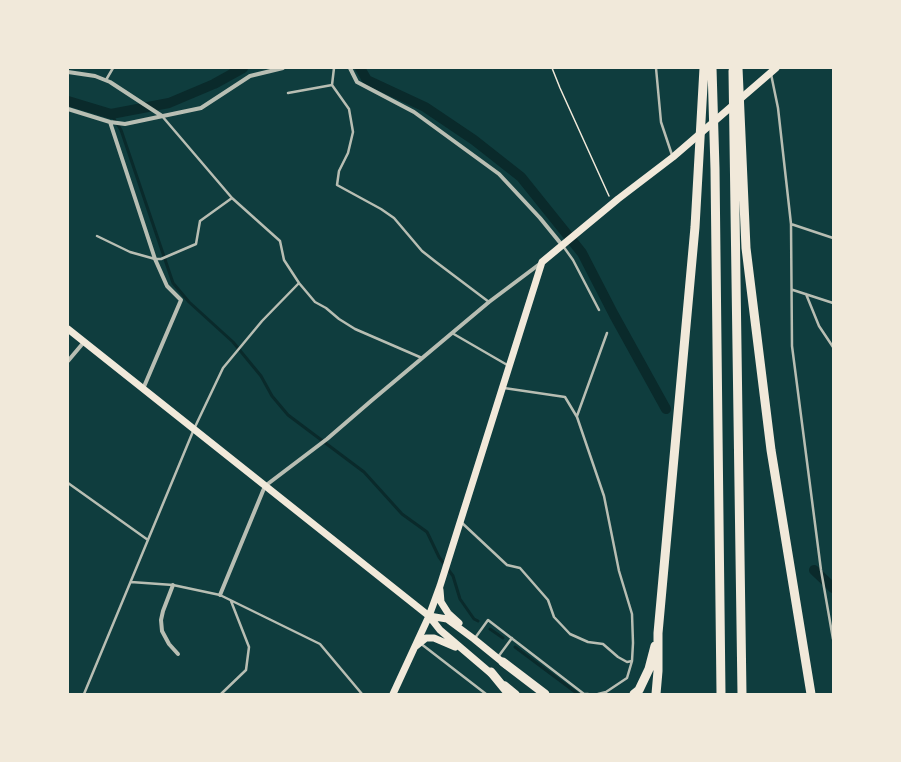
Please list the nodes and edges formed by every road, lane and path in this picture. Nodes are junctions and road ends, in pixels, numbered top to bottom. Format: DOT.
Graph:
graph roads {
  1 [pos="113,68"];
  2 [pos="283,68"];
  3 [pos="334,68"];
  4 [pos="350,68"];
  5 [pos="552,68"];
  6 [pos="656,68"];
  7 [pos="704,68"];
  8 [pos="712,68"];
  9 [pos="733,68"];
  10 [pos="738,68"];
  11 [pos="773,70"];
  12 [pos="68,72"];
  13 [pos="106,80"];
  14 [pos="332,85"];
  15 [pos="288,94"];
  16 [pos="68,109"];
  17 [pos="162,116"];
  18 [pos="111,123"];
  19 [pos="673,157"];
  20 [pos="232,198"];
  21 [pos="612,204"];
  22 [pos="791,224"];
  23 [pos="97,236"];
  24 [pos="833,238"];
  25 [pos="563,246"];
  26 [pos="155,259"];
  27 [pos="542,262"];
  28 [pos="299,283"];
  29 [pos="793,290"];
  30 [pos="806,294"];
  31 [pos="489,302"];
  32 [pos="833,303"];
  33 [pos="599,310"];
  34 [pos="68,329"];
  35 [pos="452,333"];
  36 [pos="607,333"];
  37 [pos="84,342"];
  38 [pos="833,347"];
  39 [pos="422,358"];
  40 [pos="68,361"];
  41 [pos="510,367"];
  42 [pos="504,388"];
  43 [pos="143,389"];
  44 [pos="577,417"];
  45 [pos="194,429"];
  46 [pos="68,483"];
  47 [pos="265,486"];
  48 [pos="461,522"];
  49 [pos="148,540"];
  50 [pos="131,582"];
  51 [pos="173,585"];
  52 [pos="440,586"];
  53 [pos="220,595"];
  54 [pos="231,601"];
  55 [pos="429,616"];
  56 [pos="658,633"];
  57 [pos="512,638"];
  58 [pos="474,639"];
  59 [pos="833,639"];
  60 [pos="417,645"];
  61 [pos="178,654"];
  62 [pos="468,654"];
  63 [pos="500,660"];
  64 [pos="632,661"];
  65 [pos="491,672"];
  66 [pos="84,694"];
  67 [pos="221,694"];
  68 [pos="362,694"];
  69 [pos="393,694"];
  70 [pos="486,694"];
  71 [pos="509,694"];
  72 [pos="516,694"];
  73 [pos="542,694"];
  74 [pos="545,694"];
  75 [pos="588,694"];
  76 [pos="598,694"];
  77 [pos="634,694"];
  78 [pos="656,694"];
  79 [pos="721,694"];
  80 [pos="742,694"];
  81 [pos="811,694"];
  1 -- 13 [label="lane"];
  2 -- 17 [label="street"];
  3 -- 14 [label="lane"];
  4 -- 25 [label="street"];
  5 -- 21 [label="path"];
  6 -- 19 [label="lane"];
  7 -- 56 [label="highway"];
  8 -- 79 [label="highway"];
  9 -- 80 [label="highway"];
  10 -- 81 [label="highway"];
  11 -- 19 [label="main road"];
  11 -- 22 [label="lane"];
  12 -- 13 [label="street"];
  13 -- 17 [label="street"];
  14 -- 15 [label="lane"];
  14 -- 31 [label="lane"];
  16 -- 18 [label="street"];
  17 -- 18 [label="street"];
  17 -- 20 [label="lane"];
  18 -- 26 [label="street"];
  19 -- 21 [label="main road"];
  20 -- 26 [label="lane"];
  20 -- 28 [label="lane"];
  21 -- 25 [label="main road"];
  22 -- 24 [label="lane"];
  22 -- 29 [label="lane"];
  23 -- 26 [label="lane"];
  25 -- 27 [label="main road"];
  25 -- 33 [label="lane"];
  26 -- 43 [label="street"];
  27 -- 31 [label="street"];
  27 -- 41 [label="main road"];
  28 -- 39 [label="lane"];
  28 -- 45 [label="lane"];
  29 -- 30 [label="lane"];
  29 -- 59 [label="lane"];
  30 -- 32 [label="lane"];
  30 -- 38 [label="lane"];
  31 -- 35 [label="street"];
  34 -- 37 [label="main road"];
  35 -- 39 [label="street"];
  35 -- 41 [label="lane"];
  36 -- 44 [label="lane"];
  37 -- 40 [label="street"];
  37 -- 43 [label="main road"];
  39 -- 47 [label="street"];
  41 -- 42 [label="main road"];
  42 -- 44 [label="lane"];
  42 -- 48 [label="main road"];
  43 -- 45 [label="main road"];
  44 -- 64 [label="lane"];
  45 -- 47 [label="main road"];
  45 -- 49 [label="lane"];
  46 -- 49 [label="lane"];
  47 -- 53 [label="street"];
  47 -- 55 [label="main road"];
  48 -- 52 [label="main road"];
  48 -- 64 [label="lane"];
  49 -- 50 [label="lane"];
  50 -- 51 [label="lane"];
  50 -- 66 [label="lane"];
  51 -- 53 [label="lane"];
  51 -- 61 [label="street"];
  52 -- 55 [label="main road"];
  52 -- 58 [label="main road"];
  53 -- 54 [label="lane"];
  54 -- 67 [label="lane"];
  54 -- 68 [label="lane"];
  55 -- 58 [label="main road"];
  55 -- 60 [label="main road"];
  55 -- 62 [label="main road"];
  56 -- 77 [label="highway"];
  56 -- 78 [label="highway"];
  57 -- 58 [label="lane"];
  57 -- 63 [label="lane"];
  57 -- 75 [label="lane"];
  58 -- 63 [label="main road"];
  60 -- 62 [label="main road"];
  60 -- 69 [label="main road"];
  60 -- 70 [label="lane"];
  62 -- 65 [label="main road"];
  63 -- 73 [label="main road"];
  63 -- 74 [label="highway"];
  64 -- 76 [label="lane"];
  65 -- 71 [label="highway"];
  65 -- 72 [label="main road"];
}
